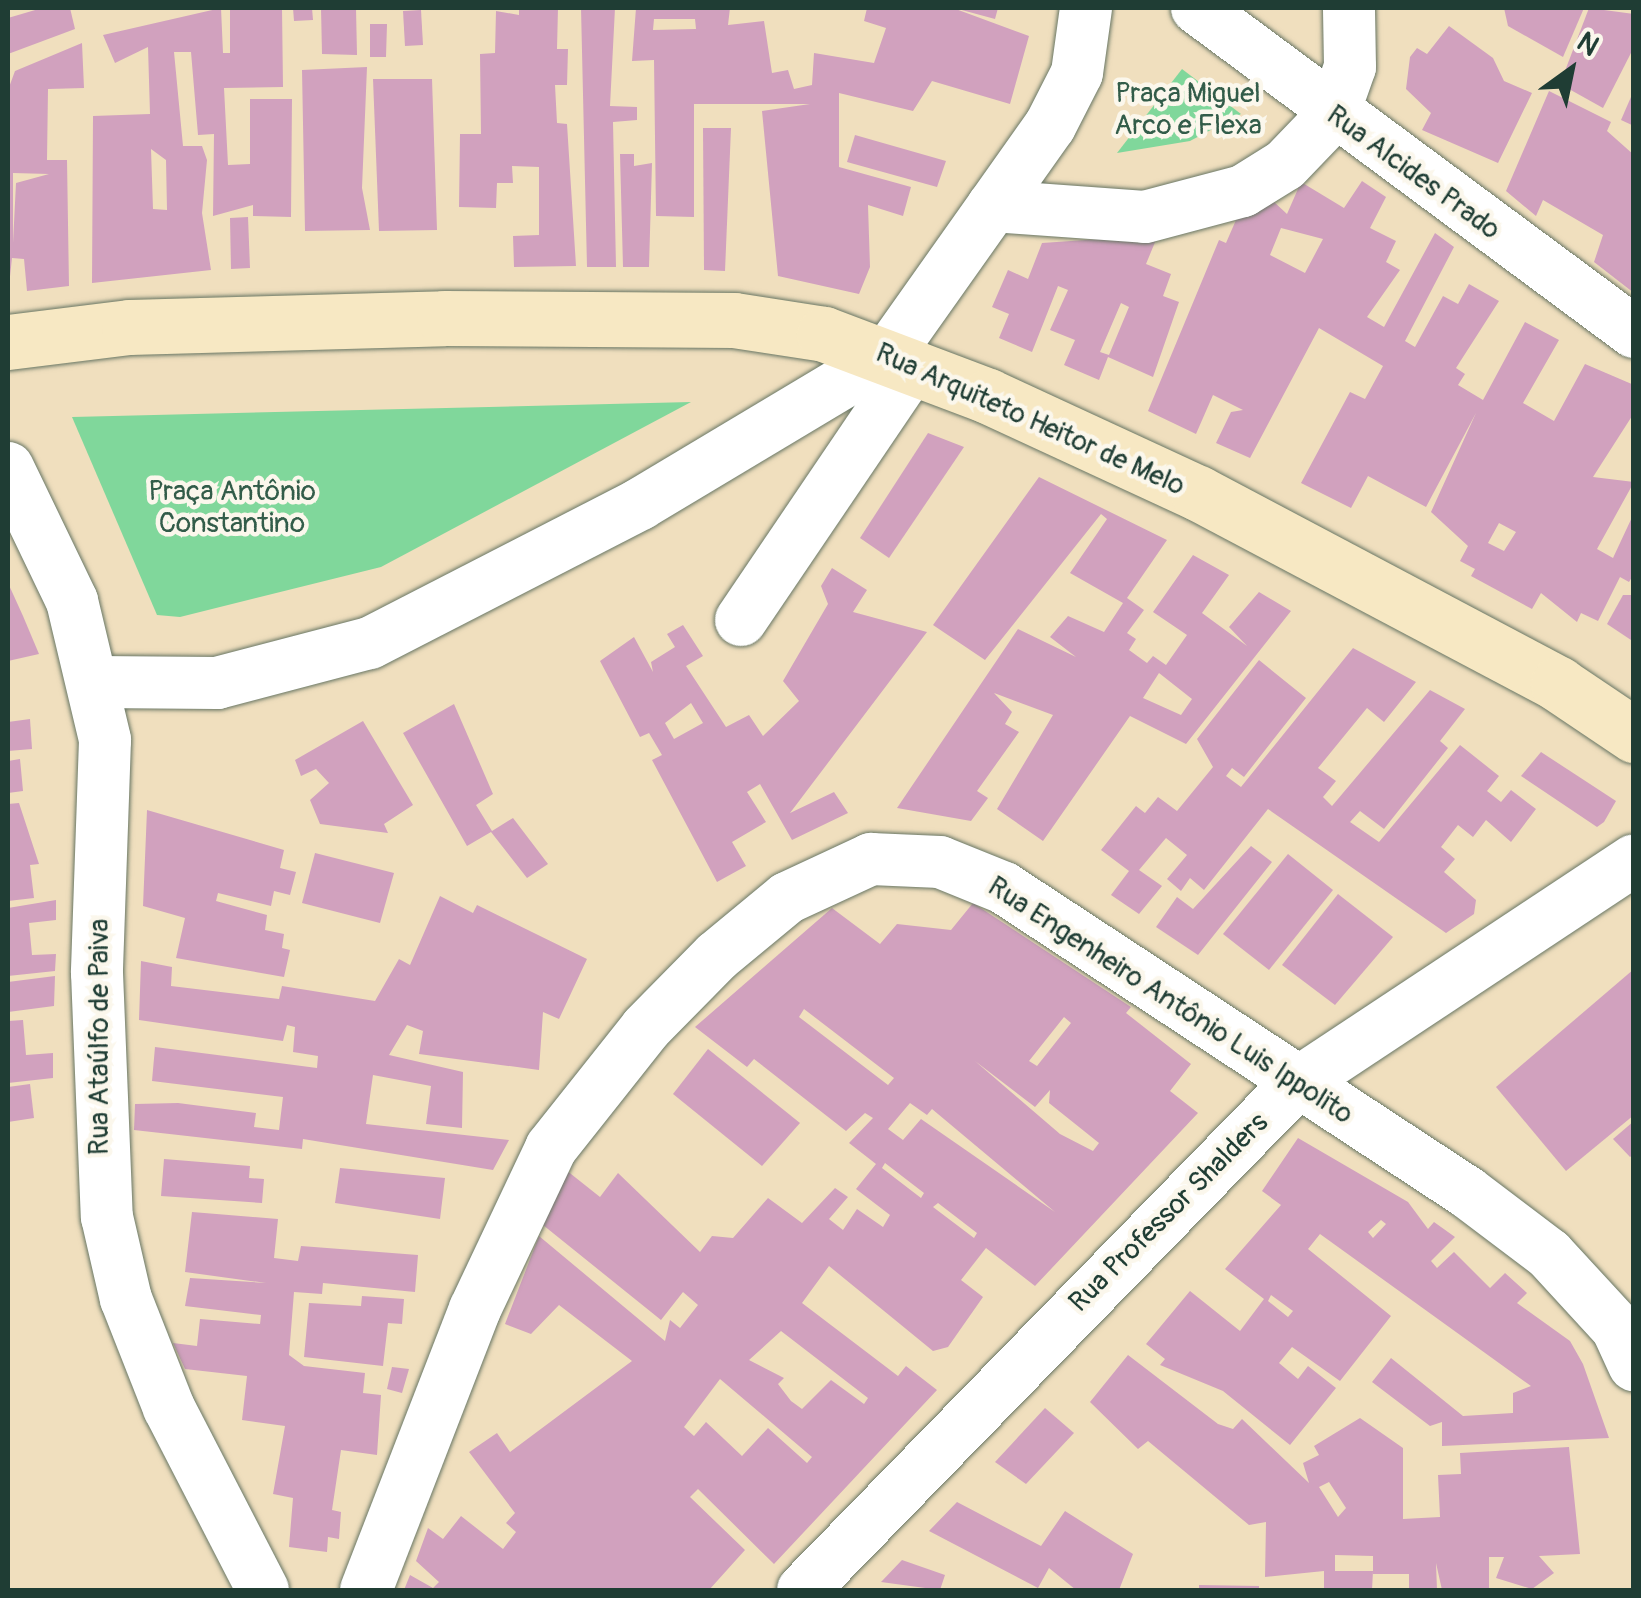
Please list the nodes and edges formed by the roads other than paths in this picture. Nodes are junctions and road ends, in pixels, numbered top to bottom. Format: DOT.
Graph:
graph roads {
  1 [pos="1086,8"];
  2 [pos="1197,8"];
  3 [pos="1349,8"];
  4 [pos="1332,116"];
  5 [pos="993,206"];
  6 [pos="1634,332"];
  7 [pos="8,342"];
  8 [pos="900,361"];
  9 [pos="8,468"];
  10 [pos="741,620"];
  11 [pos="97,682"];
  12 [pos="1634,735"];
  13 [pos="1634,860"];
  14 [pos="1296,1084"];
  15 [pos="1634,1365"];
  16 [pos="263,1590"];
  17 [pos="366,1590"];
  18 [pos="803,1590"];
  1 -- 5 [label="street"];
  2 -- 4 [label="street, Rua Alcides Prado"];
  3 -- 4 [label="street"];
  4 -- 5 [label="street"];
  4 -- 6 [label="street, Rua Alcides Prado"];
  5 -- 8 [label="street"];
  7 -- 8 [label="street, Rua Arquiteto Heitor de Melo"];
  8 -- 10 [label="street"];
  8 -- 11 [label="street"];
  8 -- 12 [label="street, Rua Arquiteto Heitor de Melo"];
  9 -- 11 [label="street, Rua Ataúlfo de Paiva"];
  11 -- 16 [label="street, Rua Ataúlfo de Paiva"];
  13 -- 14 [label="street, Rua Professor Shalders"];
  14 -- 15 [label="street, Rua Engenheiro Antônio Luis Ippolito"];
  14 -- 17 [label="street, Rua Engenheiro Antônio Luis Ippolito"];
  14 -- 18 [label="street, Rua Professor Shalders"];
}
